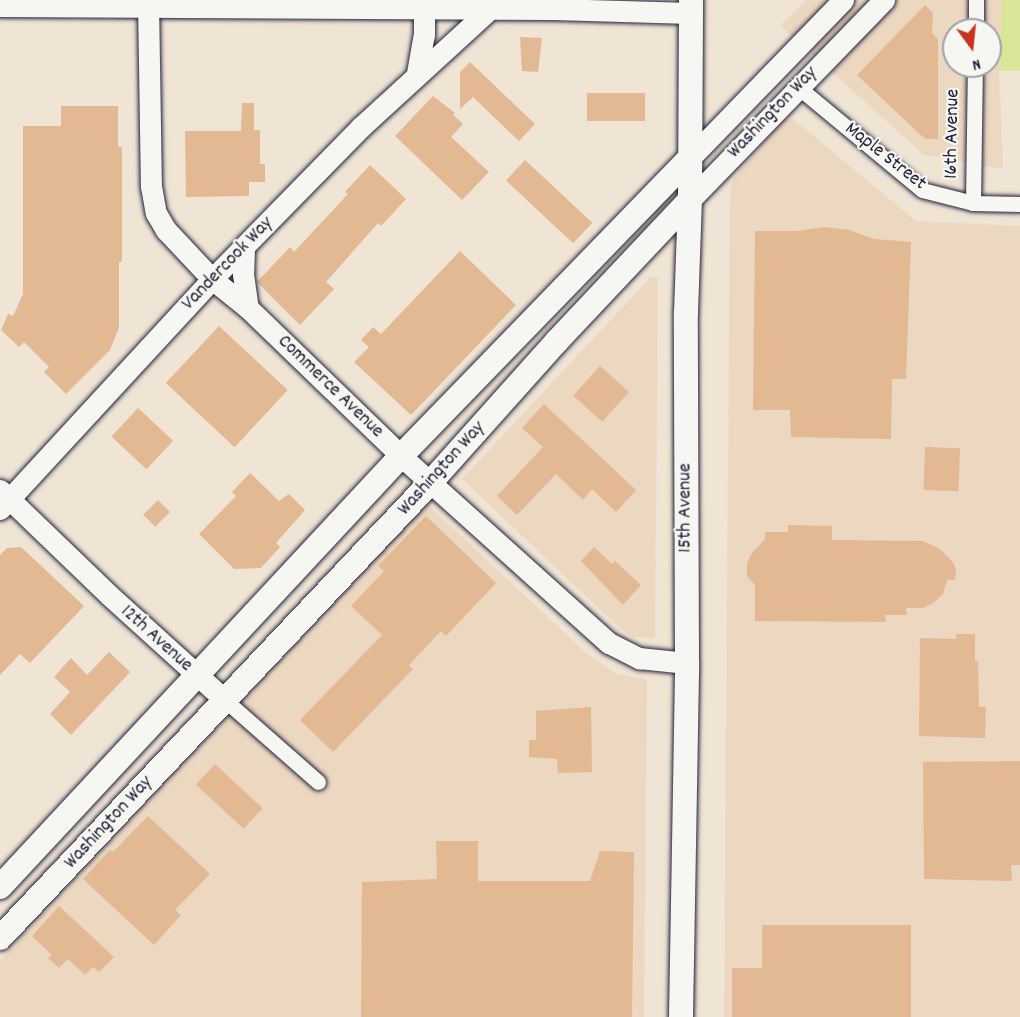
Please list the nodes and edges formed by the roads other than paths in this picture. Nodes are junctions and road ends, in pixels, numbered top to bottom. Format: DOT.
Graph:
graph roads {
  1 [pos="843,0"];
  2 [pos="885,0"];
  3 [pos="976,0"];
  4 [pos="148,4"];
  5 [pos="424,4"];
  6 [pos="0,6"];
  7 [pos="691,7"];
  8 [pos="491,9"];
  9 [pos="976,18"];
  10 [pos="417,73"];
  11 [pos="975,78"];
  12 [pos="798,87"];
  13 [pos="690,158"];
  14 [pos="690,200"];
  15 [pos="973,203"];
  16 [pos="1020,204"];
  17 [pos="244,249"];
  18 [pos="212,279"];
  19 [pos="248,308"];
  20 [pos="400,456"];
  21 [pos="430,483"];
  22 [pos="3,499"];
  23 [pos="687,663"];
  24 [pos="197,675"];
  25 [pos="225,700"];
  26 [pos="318,782"];
  27 [pos="0,887"];
  28 [pos="0,938"];
  29 [pos="681,1017"];
  1 -- 13 [label="street, Washington Way"];
  2 -- 12 [label="street, Washington Way"];
  3 -- 9 [label="street"];
  4 -- 5 [label="street"];
  4 -- 6 [label="street"];
  4 -- 18 [label="street, Commerce Avenue"];
  5 -- 8 [label="street"];
  5 -- 10 [label="street"];
  7 -- 8 [label="street"];
  7 -- 13 [label="main road, 15th Avenue"];
  8 -- 10 [label="street, Vandercook Way"];
  10 -- 17 [label="street, Vandercook Way"];
  11 -- 15 [label="street, 16th Avenue"];
  12 -- 14 [label="street, Washington Way"];
  12 -- 15 [label="street, Maple Street"];
  13 -- 14 [label="main road, 15th Avenue"];
  13 -- 20 [label="main road, Washington Way"];
  14 -- 21 [label="main road, Washington Way"];
  14 -- 23 [label="main road, 15th Avenue"];
  15 -- 16 [label="street, Maple Street"];
  17 -- 18 [label="street, Vandercook Way"];
  17 -- 19 [label="street"];
  18 -- 19 [label="street, Commerce Avenue"];
  18 -- 22 [label="street, Vandercook Way"];
  19 -- 20 [label="street, Commerce Avenue"];
  20 -- 21 [label="street, Commerce Avenue"];
  20 -- 24 [label="main road, Washington Way"];
  21 -- 23 [label="street, Commerce Avenue"];
  21 -- 25 [label="main road, Washington Way"];
  22 -- 24 [label="street, 12th Avenue"];
  23 -- 29 [label="main road, 15th Avenue"];
  24 -- 25 [label="street, 12th Avenue"];
  24 -- 27 [label="main road, Washington Way"];
  25 -- 26 [label="street, 12th Avenue"];
  25 -- 28 [label="main road, Washington Way"];
}
